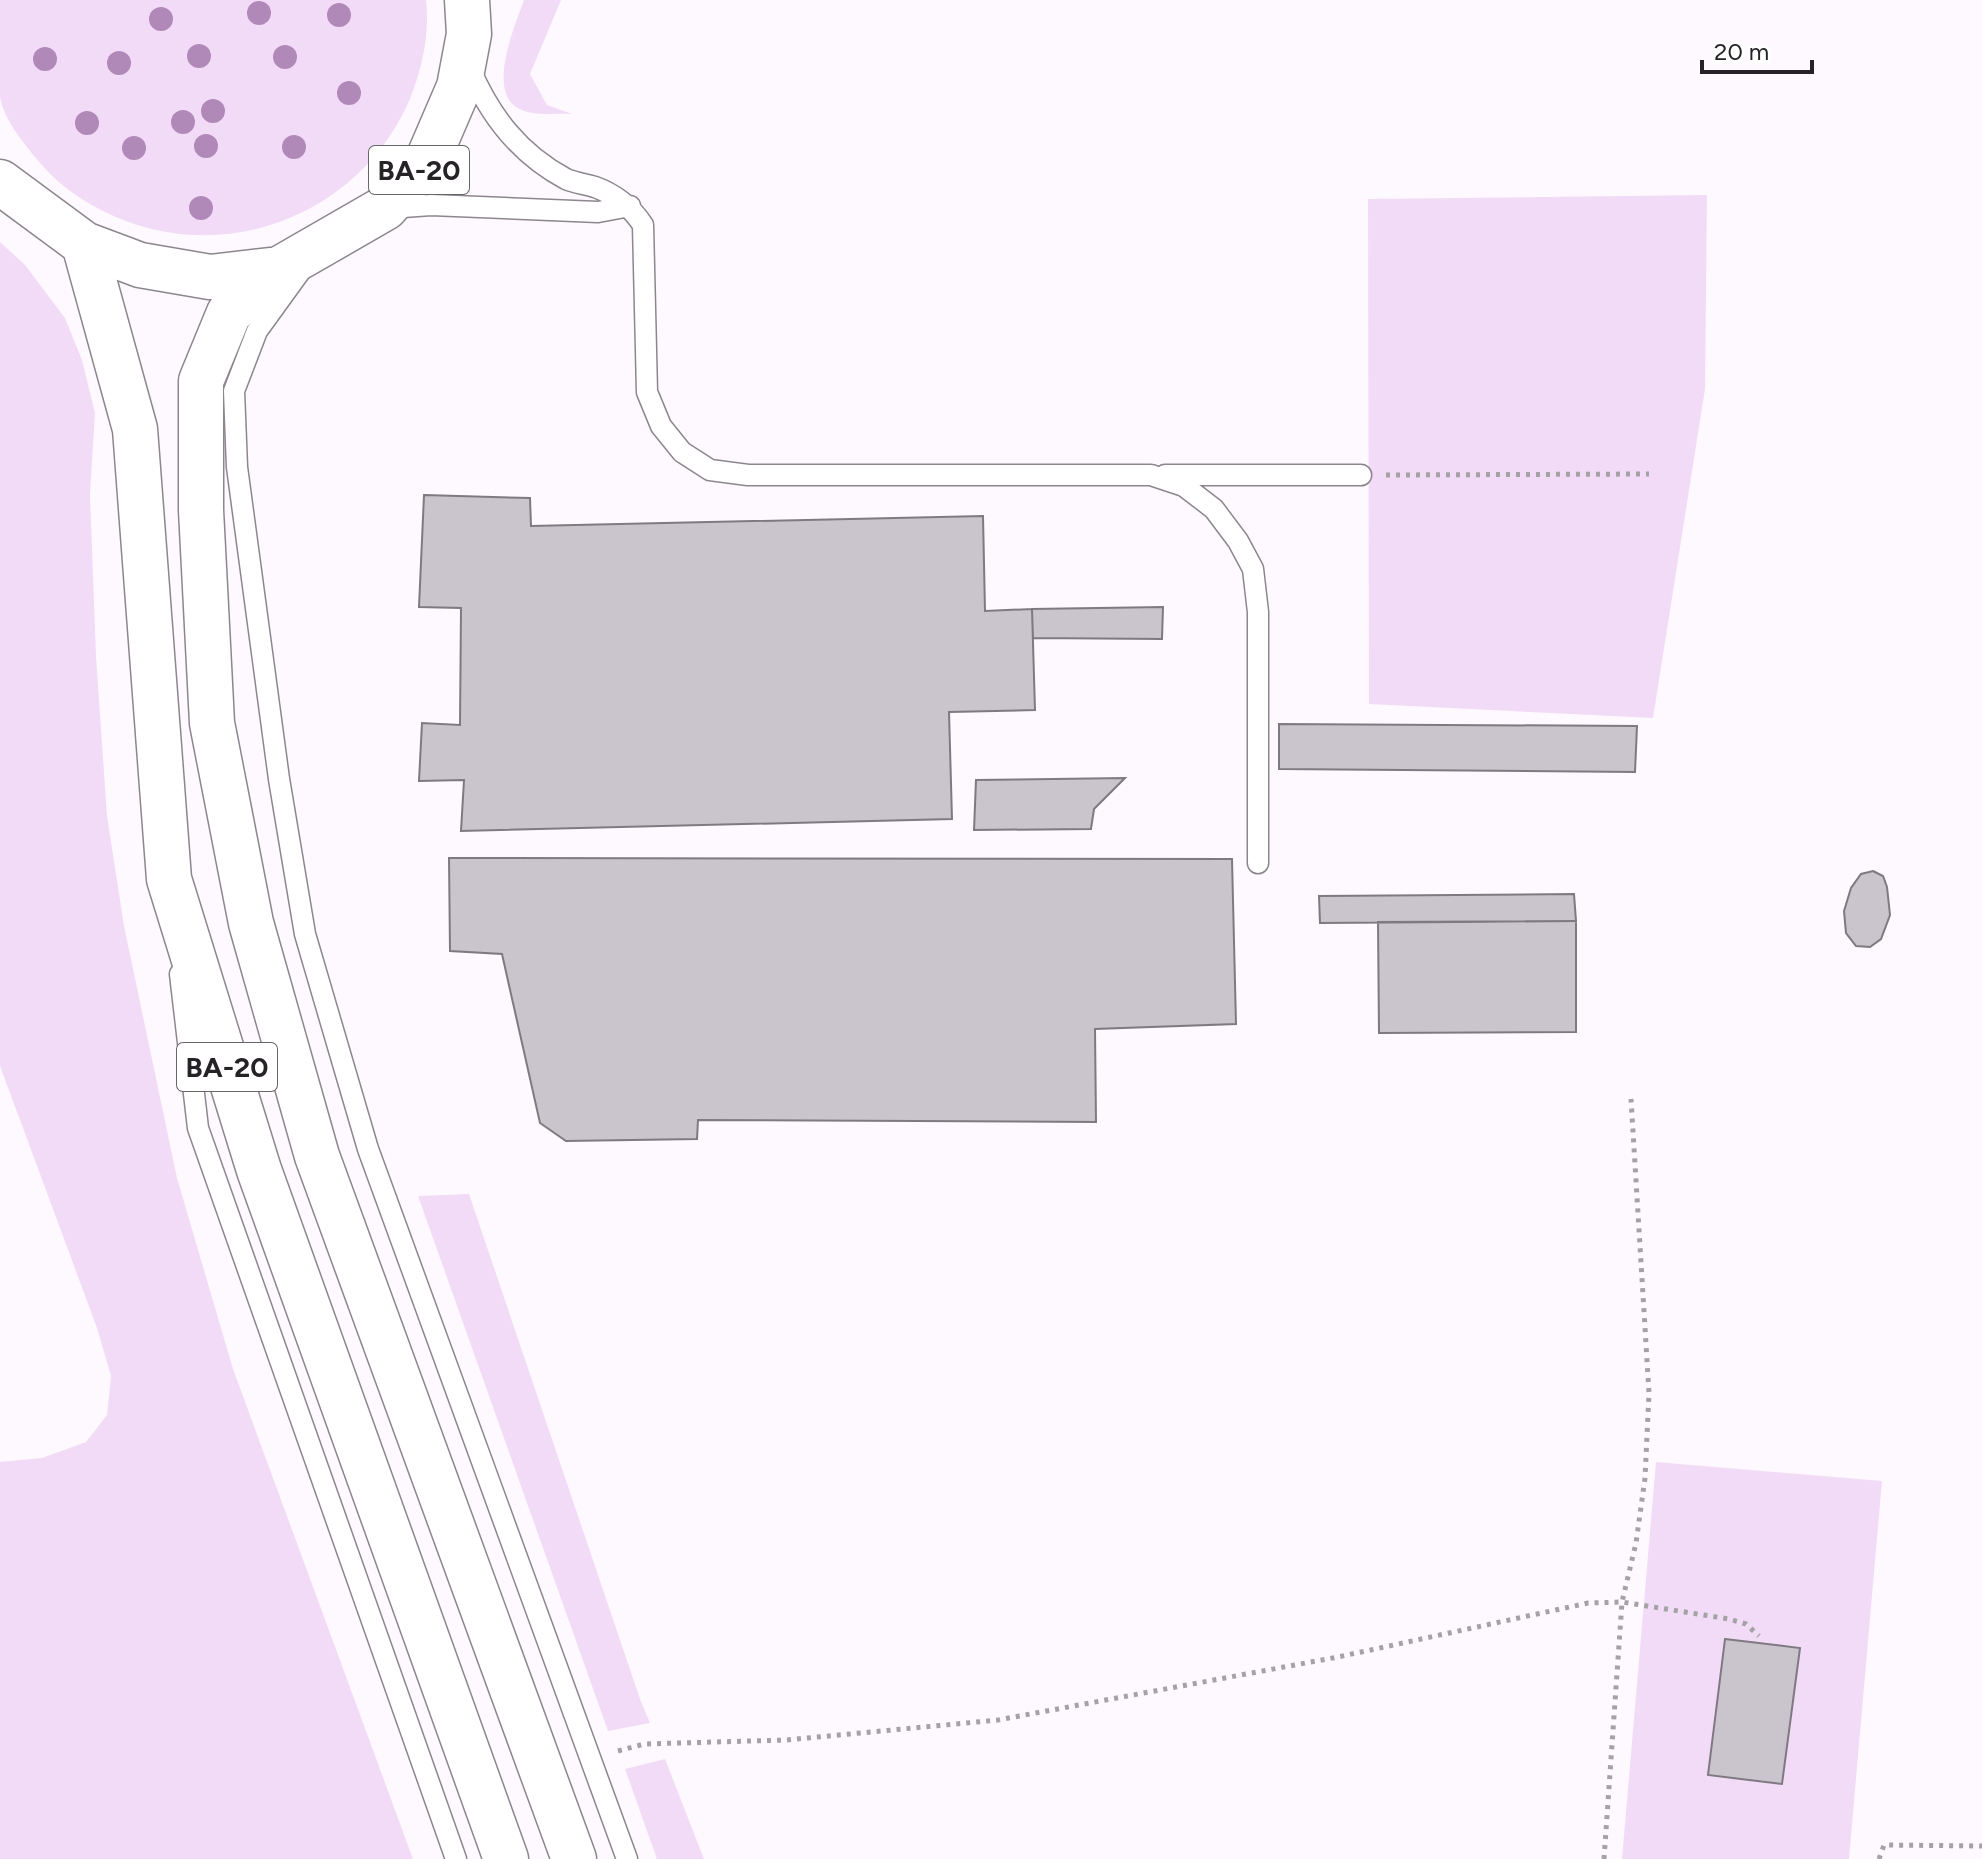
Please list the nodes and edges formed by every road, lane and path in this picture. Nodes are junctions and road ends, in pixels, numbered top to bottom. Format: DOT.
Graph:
graph roads {
  1 [pos="467,0"];
  2 [pos="466,57"];
  3 [pos="0,182"];
  4 [pos="630,206"];
  5 [pos="385,208"];
  6 [pos="84,244"];
  7 [pos="317,247"];
  8 [pos="279,269"];
  9 [pos="1649,474"];
  10 [pos="1151,475"];
  11 [pos="1361,475"];
  12 [pos="1258,863"];
  13 [pos="169,879"];
  14 [pos="1631,1099"];
  15 [pos="1622,1602"];
  16 [pos="1759,1636"];
  17 [pos="590,1759"];
  18 [pos="1982,1846"];
  19 [pos="456,1859"];
  20 [pos="506,1859"];
  21 [pos="574,1859"];
  22 [pos="627,1859"];
  23 [pos="1604,1859"];
  24 [pos="1879,1859"];
  1 -- 2 [label="highway, BA-20"];
  2 -- 4 [label="lane"];
  2 -- 5 [label="highway, BA-20"];
  3 -- 6 [label="highway, BA-20"];
  4 -- 5 [label="lane"];
  4 -- 10 [label="lane"];
  5 -- 7 [label="highway, BA-20"];
  6 -- 8 [label="highway, BA-20"];
  6 -- 13 [label="highway, BA-20"];
  7 -- 8 [label="highway, BA-20"];
  7 -- 17 [label="lane"];
  8 -- 21 [label="highway, BA-20"];
  9 -- 11 [label="path"];
  10 -- 11 [label="lane"];
  10 -- 12 [label="lane"];
  13 -- 19 [label="lane"];
  13 -- 20 [label="highway, BA-20"];
  14 -- 15 [label="path"];
  15 -- 16 [label="path"];
  15 -- 17 [label="path"];
  15 -- 23 [label="path"];
  17 -- 22 [label="lane"];
  18 -- 24 [label="path"];
}
